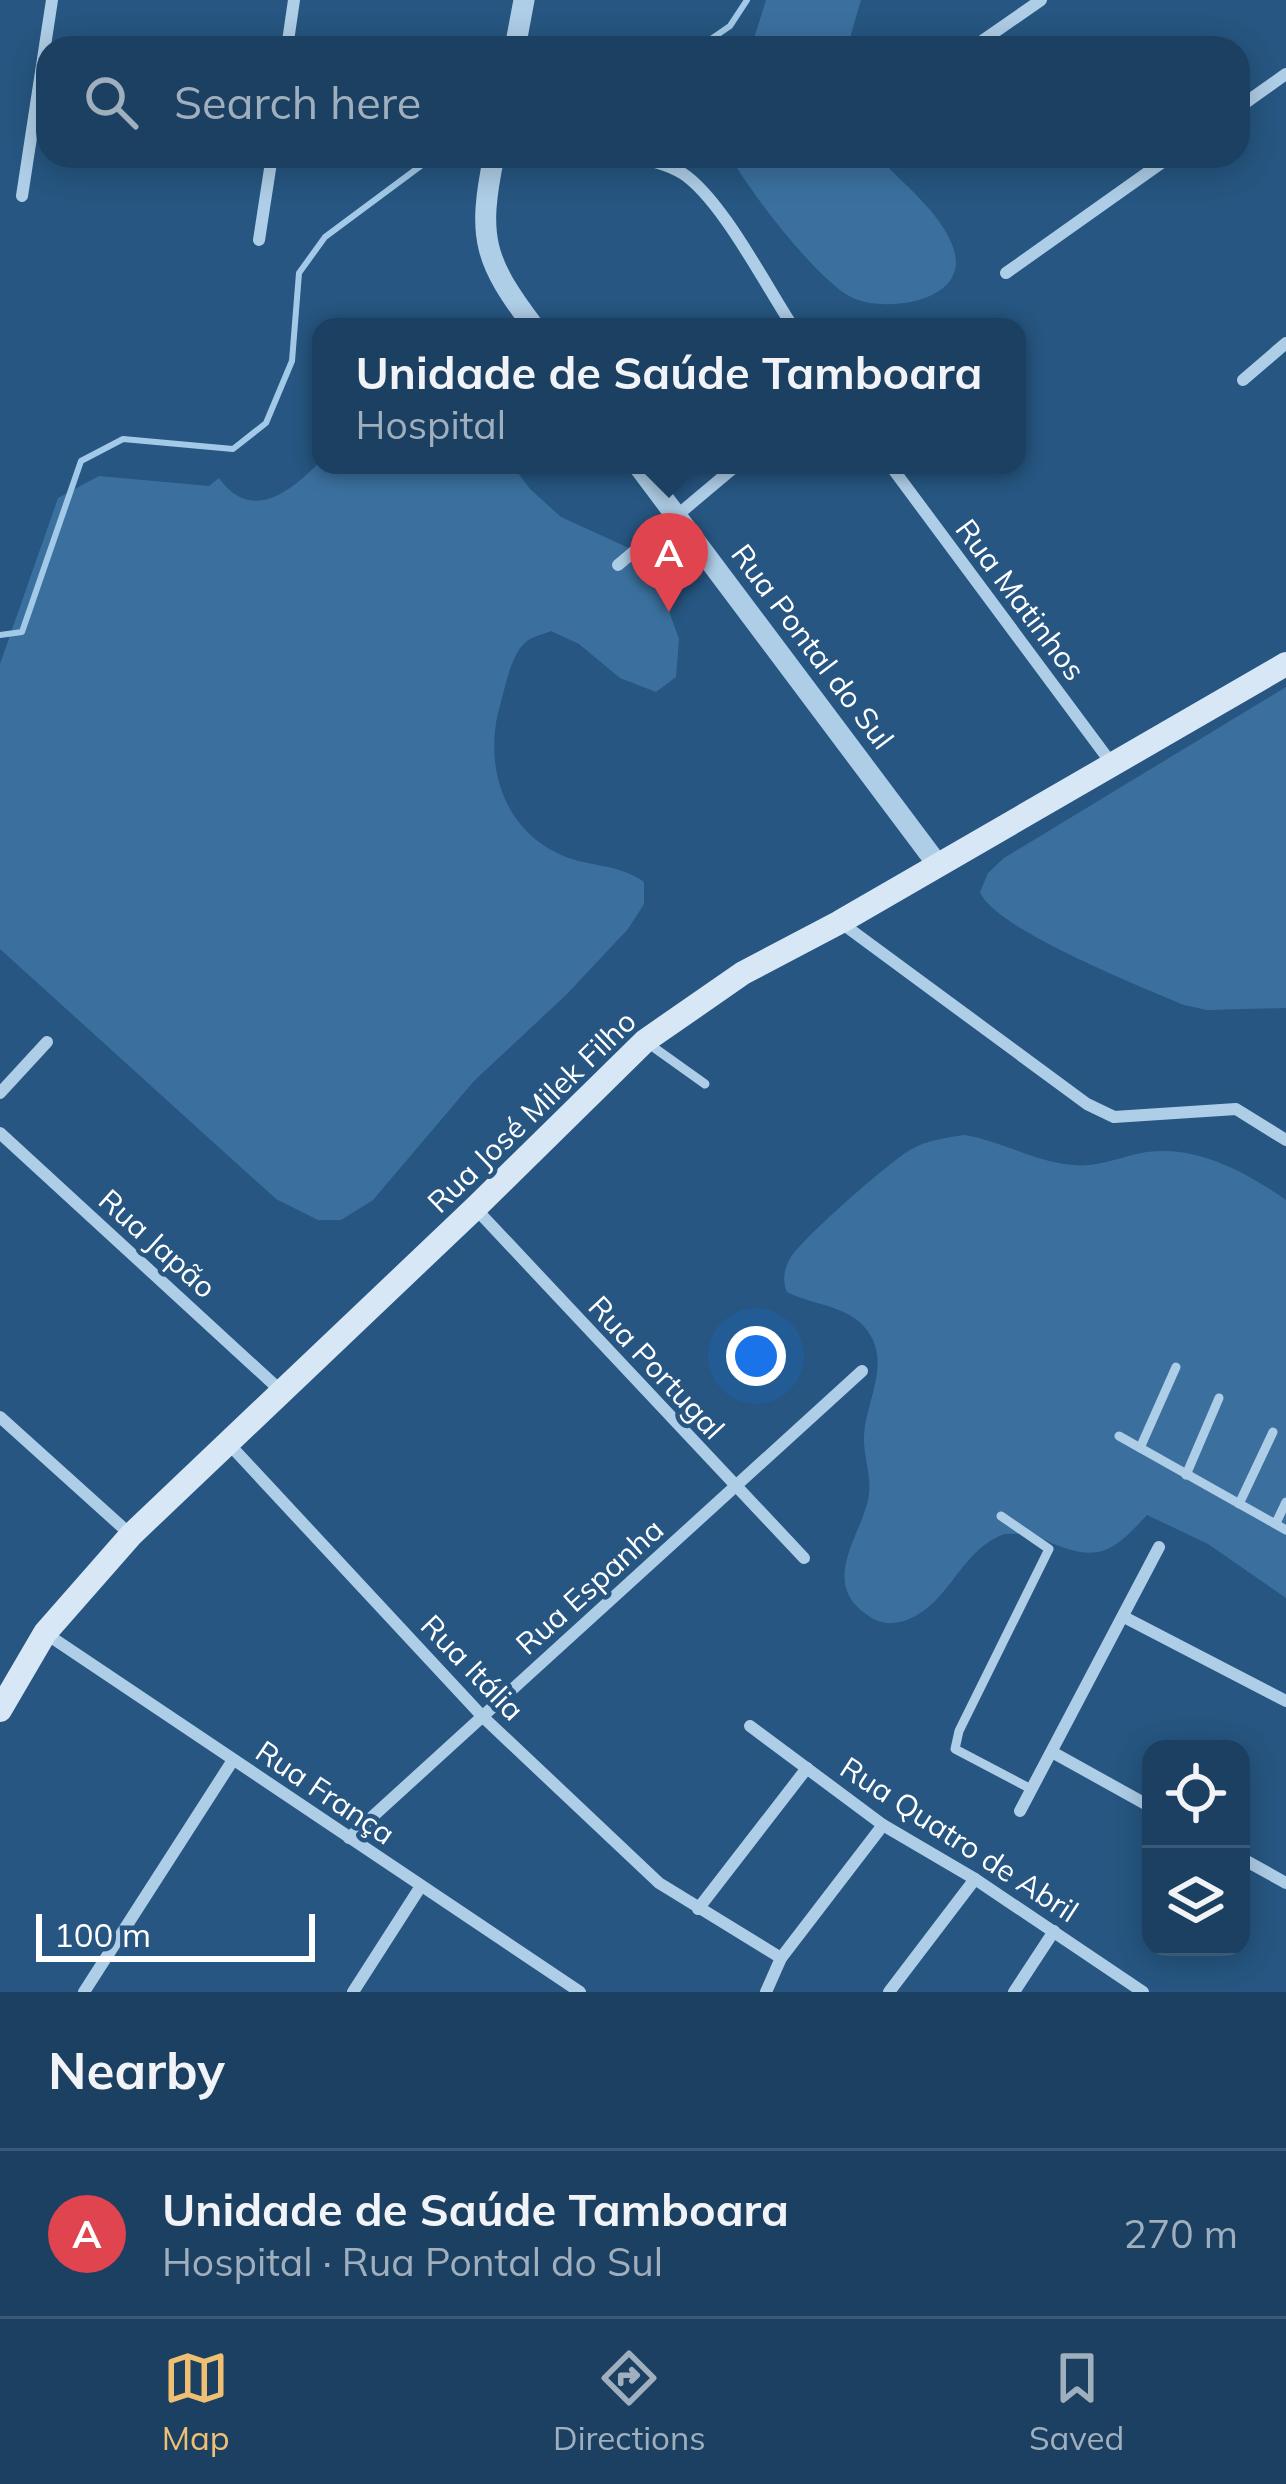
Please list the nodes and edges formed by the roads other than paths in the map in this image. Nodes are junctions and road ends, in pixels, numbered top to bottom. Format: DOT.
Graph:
graph roads {
  1 [pos="52,0"];
  2 [pos="294,0"];
  3 [pos="524,0"];
  4 [pos="1041,0"];
  5 [pos="46,36"];
  6 [pos="289,36"];
  7 [pos="517,36"];
  8 [pos="989,36"];
  9 [pos="1286,74"];
  10 [pos="1250,100"];
  11 [pos="36,105"];
  12 [pos="270,168"];
  13 [pos="492,168"];
  14 [pos="671,168"];
  15 [pos="1154,168"];
  16 [pos="22,196"];
  17 [pos="260,240"];
  18 [pos="1006,273"];
  19 [pos="527,318"];
  20 [pos="787,318"];
  21 [pos="1286,343"];
  22 [pos="1243,380"];
  23 [pos="645,474"];
  24 [pos="726,474"];
  25 [pos="897,474"];
  26 [pos="675,514"];
  27 [pos="618,566"];
  28 [pos="1286,664"];
  29 [pos="1112,764"];
  30 [pos="938,865"];
  31 [pos="840,922"];
  32 [pos="645,1041"];
  33 [pos="47,1042"];
  34 [pos="705,1084"];
  35 [pos="0,1093"];
  36 [pos="0,1133"];
  37 [pos="1286,1140"];
  38 [pos="475,1208"];
  39 [pos="1176,1367"];
  40 [pos="862,1371"];
  41 [pos="281,1391"];
  42 [pos="1219,1398"];
  43 [pos="0,1417"];
  44 [pos="1273,1432"];
  45 [pos="1119,1436"];
  46 [pos="228,1443"];
  47 [pos="1140,1448"];
  48 [pos="1186,1475"];
  49 [pos="736,1488"];
  50 [pos="1286,1502"];
  51 [pos="1239,1504"];
  52 [pos="1001,1516"];
  53 [pos="1281,1526"];
  54 [pos="130,1535"];
  55 [pos="1159,1547"];
  56 [pos="804,1558"];
  57 [pos="1124,1617"];
  58 [pos="45,1633"];
  59 [pos="1286,1701"];
  60 [pos="1,1707"];
  61 [pos="482,1716"];
  62 [pos="750,1726"];
  63 [pos="1052,1752"];
  64 [pos="233,1760"];
  65 [pos="807,1768"];
  66 [pos="1031,1790"];
  67 [pos="1142,1803"];
  68 [pos="1020,1811"];
  69 [pos="883,1825"];
  70 [pos="349,1838"];
  71 [pos="1250,1863"];
  72 [pos="975,1879"];
  73 [pos="1286,1883"];
  74 [pos="421,1886"];
  75 [pos="698,1909"];
  76 [pos="1054,1931"];
  77 [pos="781,1958"];
  78 [pos="84,1992"];
  79 [pos="353,1992"];
  80 [pos="580,1992"];
  81 [pos="766,1992"];
  82 [pos="889,1992"];
  83 [pos="1014,1992"];
  84 [pos="1143,1992"];
  1 -- 5 [label="street"];
  2 -- 6 [label="street"];
  3 -- 7 [label="street"];
  4 -- 8 [label="street"];
  9 -- 10 [label="street"];
  11 -- 16 [label="street"];
  12 -- 17 [label="street"];
  13 -- 19 [label="street"];
  14 -- 20 [label="street"];
  15 -- 18 [label="street"];
  21 -- 22 [label="street"];
  23 -- 26 [label="street, Rua Pontal do Sul"];
  24 -- 26 [label="street"];
  25 -- 29 [label="street, Rua Matinhos"];
  26 -- 27 [label="street"];
  26 -- 30 [label="street, Rua Pontal do Sul"];
  28 -- 29 [label="main road, Rua José Milek Filho"];
  29 -- 30 [label="main road, Rua José Milek Filho"];
  30 -- 31 [label="main road, Rua José Milek Filho"];
  31 -- 32 [label="main road, Rua José Milek Filho"];
  31 -- 37 [label="street"];
  32 -- 34 [label="lane"];
  32 -- 38 [label="main road, Rua José Milek Filho"];
  33 -- 35 [label="street"];
  36 -- 41 [label="street, Rua Japão"];
  38 -- 41 [label="main road, Rua José Milek Filho"];
  38 -- 49 [label="street, Rua Portugal"];
  39 -- 47 [label="lane"];
  40 -- 49 [label="street, Rua Espanha"];
  41 -- 46 [label="main road, Rua José Milek Filho"];
  42 -- 48 [label="lane"];
  43 -- 54 [label="street"];
  44 -- 51 [label="lane"];
  45 -- 47 [label="lane"];
  46 -- 54 [label="main road, Rua José Milek Filho"];
  46 -- 61 [label="street, Rua Itália"];
  47 -- 48 [label="lane"];
  48 -- 51 [label="lane"];
  49 -- 56 [label="street, Rua Portugal"];
  49 -- 61 [label="street, Rua Espanha"];
  50 -- 53 [label="lane"];
  51 -- 53 [label="lane"];
  52 -- 66 [label="lane"];
  54 -- 58 [label="main road, Rua José Milek Filho"];
  55 -- 57 [label="street"];
  57 -- 59 [label="street"];
  57 -- 63 [label="street"];
  58 -- 60 [label="main road, Rua José Milek Filho"];
  58 -- 64 [label="street, Rua França"];
  61 -- 70 [label="street, Rua Espanha"];
  61 -- 75 [label="street, Rua Itália"];
  62 -- 65 [label="street, Rua Quatro de Abril"];
  63 -- 66 [label="street"];
  63 -- 67 [label="street"];
  64 -- 70 [label="street, Rua França"];
  64 -- 78 [label="street"];
  65 -- 69 [label="street, Rua Quatro de Abril"];
  65 -- 75 [label="street"];
  66 -- 68 [label="street"];
  69 -- 72 [label="street, Rua Quatro de Abril"];
  69 -- 77 [label="street"];
  70 -- 74 [label="street, Rua França"];
  71 -- 73 [label="street"];
  72 -- 76 [label="street, Rua Quatro de Abril"];
  72 -- 82 [label="street"];
  74 -- 79 [label="street"];
  74 -- 80 [label="street, Rua França"];
  75 -- 77 [label="street, Rua Itália"];
  76 -- 83 [label="street"];
  76 -- 84 [label="street, Rua Quatro de Abril"];
  77 -- 81 [label="street"];
}
